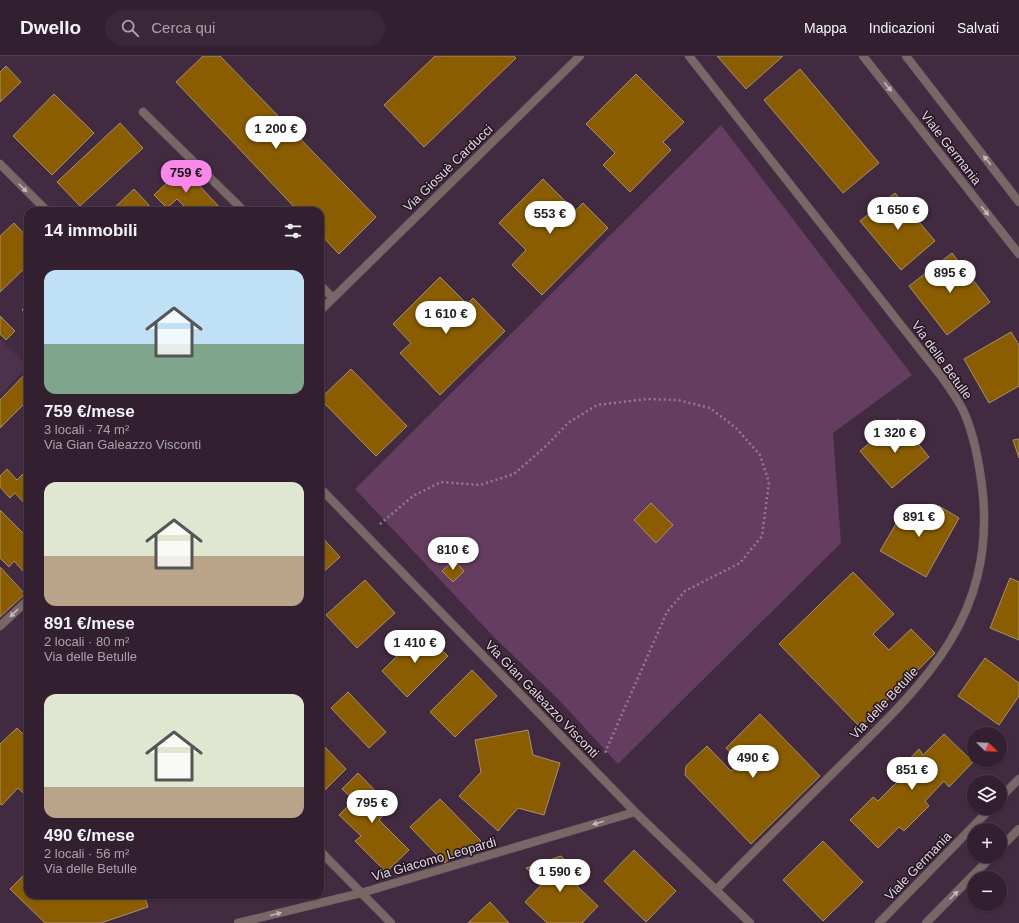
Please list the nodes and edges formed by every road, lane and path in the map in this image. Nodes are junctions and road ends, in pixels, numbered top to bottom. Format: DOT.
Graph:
graph roads {
  1 [pos="579,56"];
  2 [pos="689,56"];
  3 [pos="864,56"];
  4 [pos="906,56"];
  5 [pos="143,112"];
  6 [pos="0,164"];
  7 [pos="1019,202"];
  8 [pos="43,207"];
  9 [pos="240,207"];
  10 [pos="1019,254"];
  11 [pos="324,289"];
  12 [pos="333,298"];
  13 [pos="324,307"];
  14 [pos="324,492"];
  15 [pos="367,537"];
  16 [pos="24,604"];
  17 [pos="0,626"];
  18 [pos="597,772"];
  19 [pos="1019,779"];
  20 [pos="1007,791"];
  21 [pos="635,812"];
  22 [pos="983,815"];
  23 [pos="1019,829"];
  24 [pos="1007,841"];
  25 [pos="324,855"];
  26 [pos="985,863"];
  27 [pos="716,890"];
  28 [pos="361,893"];
  29 [pos="238,923"];
  30 [pos="391,923"];
  31 [pos="750,923"];
  32 [pos="879,923"];
  33 [pos="926,923"];
  1 -- 12 [label="street, Via Giosuè Carducci"];
  2 -- 27 [label="street, Via delle Betulle"];
  3 -- 10 [label="street, Viale Germania, one-way"];
  7 -- 4 [label="street, Viale Germania, one-way"];
  5 -- 9 [label="street"];
  6 -- 8 [label="street, one-way"];
  11 -- 12 [label="street"];
  12 -- 13 [label="street, Via Giosuè Carducci"];
  14 -- 15 [label="street, Via Gian Galeazzo Visconti"];
  15 -- 18 [label="street, Via Gian Galeazzo Visconti"];
  15 -- 18 [label="path"];
  16 -- 17 [label="street, one-way"];
  18 -- 21 [label="street, Via Gian Galeazzo Visconti"];
  19 -- 20 [label="street"];
  21 -- 27 [label="street, Via Gian Galeazzo Visconti"];
  21 -- 28 [label="street, Via Giacomo Leopardi, one-way"];
  22 -- 32 [label="street, Viale Germania"];
  23 -- 24 [label="street"];
  25 -- 28 [label="street"];
  33 -- 26 [label="street, one-way"];
  27 -- 31 [label="street, Via Gian Galeazzo Visconti"];
  29 -- 28 [label="street, Via Giacomo Leopardi, one-way"];
  28 -- 30 [label="street"];
}
